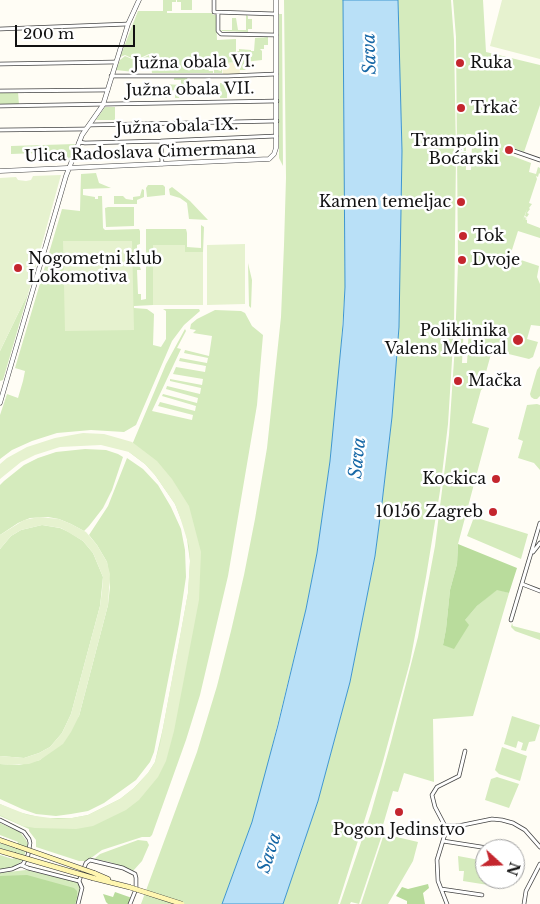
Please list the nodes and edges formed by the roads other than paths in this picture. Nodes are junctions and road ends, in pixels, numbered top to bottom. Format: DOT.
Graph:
graph roads {
  1 [pos="139,0"];
  2 [pos="214,0"];
  3 [pos="276,0"];
  4 [pos="216,12"];
  5 [pos="276,14"];
  6 [pos="128,24"];
  7 [pos="0,29"];
  8 [pos="276,35"];
  9 [pos="116,62"];
  10 [pos="0,64"];
  11 [pos="276,74"];
  12 [pos="111,76"];
  13 [pos="108,90"];
  14 [pos="0,91"];
  15 [pos="277,101"];
  16 [pos="103,105"];
  17 [pos="0,106"];
  18 [pos="277,121"];
  19 [pos="86,127"];
  20 [pos="0,130"];
  21 [pos="277,136"];
  22 [pos="79,142"];
  23 [pos="161,142"];
  24 [pos="514,151"];
  25 [pos="540,160"];
  26 [pos="162,164"];
  27 [pos="70,167"];
  28 [pos="0,171"];
  29 [pos="0,403"];
  30 [pos="540,523"];
  31 [pos="540,543"];
  32 [pos="530,559"];
  33 [pos="522,584"];
  34 [pos="540,591"];
  35 [pos="511,620"];
  36 [pos="465,751"];
  37 [pos="0,820"];
  38 [pos="445,826"];
  39 [pos="0,840"];
  40 [pos="443,841"];
  41 [pos="475,846"];
  42 [pos="540,847"];
  43 [pos="0,851"];
  44 [pos="540,864"];
  45 [pos="21,865"];
  46 [pos="0,871"];
  47 [pos="94,876"];
  48 [pos="79,880"];
  49 [pos="440,888"];
  50 [pos="482,894"];
  51 [pos="78,904"];
  52 [pos="130,904"];
  53 [pos="182,904"];
  54 [pos="447,904"];
  55 [pos="524,904"];
  1 -- 6 [label="street"];
  2 -- 4 [label="street"];
  3 -- 5 [label="street, Ulica Radoslava Cimermana"];
  4 -- 5 [label="street"];
  4 -- 8 [label="street"];
  5 -- 8 [label="street, Ulica Radoslava Cimermana"];
  6 -- 7 [label="street"];
  6 -- 9 [label="street"];
  8 -- 11 [label="street, Ulica Radoslava Cimermana"];
  9 -- 10 [label="street"];
  9 -- 12 [label="street"];
  11 -- 12 [label="street, Južna obala VI."];
  11 -- 15 [label="street, Ulica Radoslava Cimermana"];
  12 -- 13 [label="street"];
  13 -- 14 [label="street"];
  13 -- 16 [label="street"];
  15 -- 16 [label="street, Južna obala VII."];
  15 -- 18 [label="street, Ulica Radoslava Cimermana"];
  16 -- 17 [label="street, Južna obala VII."];
  16 -- 19 [label="street"];
  18 -- 19 [label="street"];
  18 -- 21 [label="street, Ulica Radoslava Cimermana"];
  19 -- 20 [label="street"];
  19 -- 22 [label="street"];
  21 -- 23 [label="street, Južna obala IX."];
  21 -- 26 [label="street, Ulica Radoslava Cimermana"];
  22 -- 23 [label="street, Južna obala IX."];
  22 -- 27 [label="street"];
  23 -- 26 [label="street"];
  24 -- 25 [label="street"];
  26 -- 27 [label="street, Ulica Radoslava Cimermana"];
  27 -- 28 [label="street, Ulica Radoslava Cimermana"];
  27 -- 29 [label="street"];
  30 -- 32 [label="street"];
  31 -- 32 [label="street"];
  32 -- 33 [label="street"];
  33 -- 34 [label="street"];
  33 -- 35 [label="street"];
  36 -- 38 [label="street"];
  37 -- 45 [label="street"];
  38 -- 40 [label="street"];
  38 -- 42 [label="street"];
  39 -- 47 [label="main road, bridge"];
  40 -- 41 [label="street"];
  40 -- 49 [label="street"];
  43 -- 47 [label="main road, bridge"];
  44 -- 55 [label="street"];
  45 -- 46 [label="street"];
  45 -- 48 [label="street"];
  47 -- 53 [label="main road, bridge"];
  48 -- 51 [label="street"];
  48 -- 52 [label="street"];
  49 -- 50 [label="street"];
  49 -- 54 [label="street"];
}
